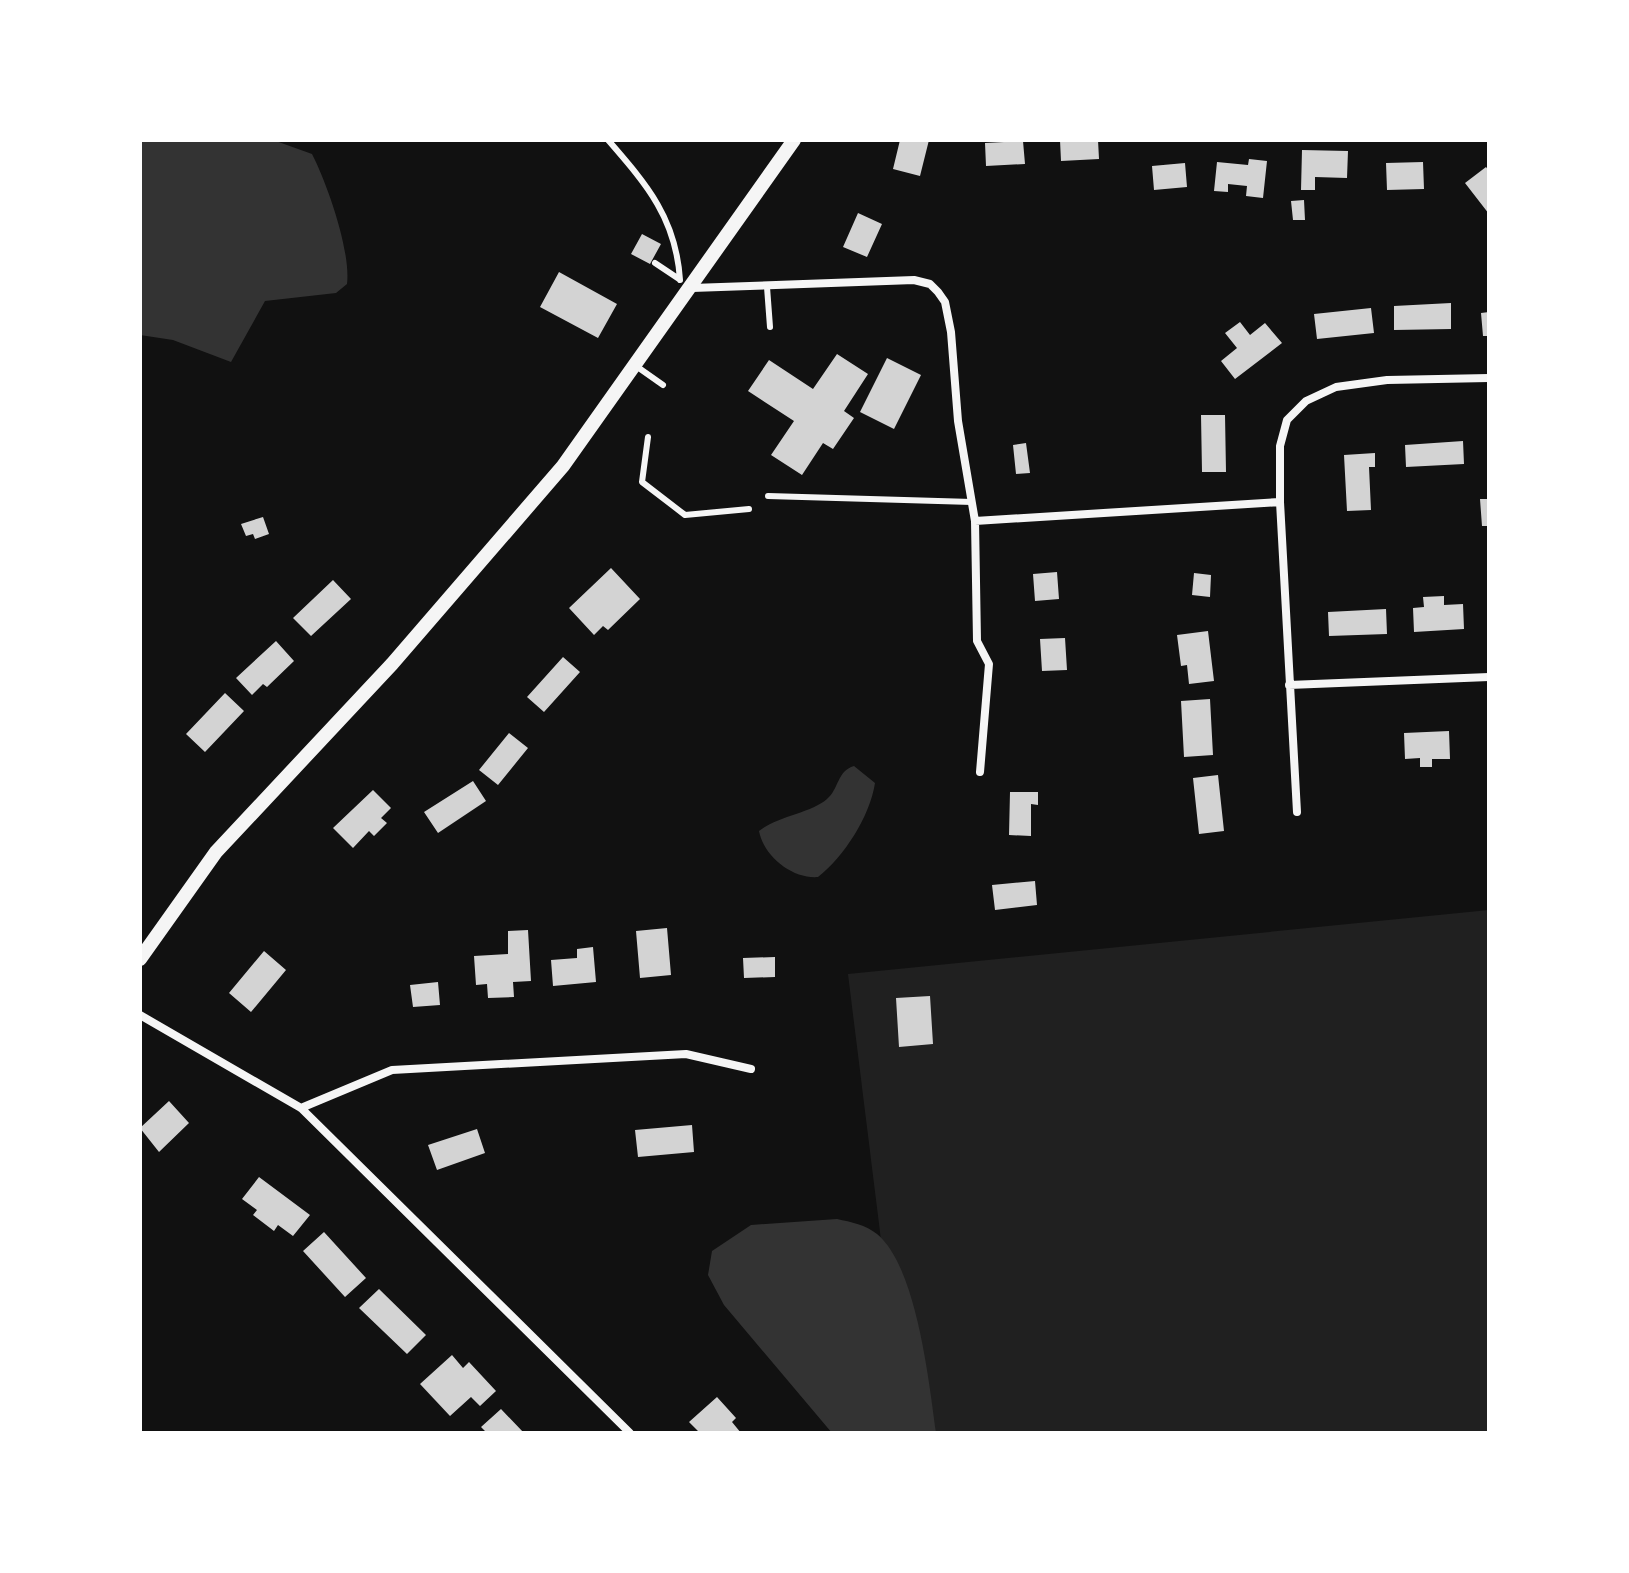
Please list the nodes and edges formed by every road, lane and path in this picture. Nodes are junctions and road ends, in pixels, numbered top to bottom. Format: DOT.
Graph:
graph roads {
  1 [pos="608,140"];
  2 [pos="794,140"];
  3 [pos="655,263"];
  4 [pos="686,284"];
  5 [pos="767,287"];
  6 [pos="770,327"];
  7 [pos="636,366"];
  8 [pos="1489,378"];
  9 [pos="663,385"];
  10 [pos="648,437"];
  11 [pos="768,496"];
  12 [pos="972,502"];
  13 [pos="1280,502"];
  14 [pos="749,509"];
  15 [pos="975,521"];
  16 [pos="1489,677"];
  17 [pos="1289,685"];
  18 [pos="980,772"];
  19 [pos="1297,812"];
  20 [pos="140,959"];
  21 [pos="140,1015"];
  22 [pos="751,1069"];
  23 [pos="301,1108"];
  24 [pos="630,1433"];
  1 -- 4 [label="lane"];
  2 -- 4 [label="street"];
  3 -- 4 [label="lane"];
  4 -- 5 [label="street"];
  4 -- 7 [label="street"];
  5 -- 6 [label="lane"];
  5 -- 12 [label="street"];
  7 -- 9 [label="lane"];
  7 -- 20 [label="street"];
  8 -- 13 [label="street"];
  10 -- 14 [label="lane"];
  11 -- 12 [label="lane"];
  12 -- 15 [label="street"];
  13 -- 15 [label="street"];
  13 -- 17 [label="street"];
  15 -- 18 [label="street"];
  16 -- 17 [label="street"];
  17 -- 19 [label="street"];
  21 -- 23 [label="street"];
  22 -- 23 [label="street"];
  23 -- 24 [label="street"];
}
